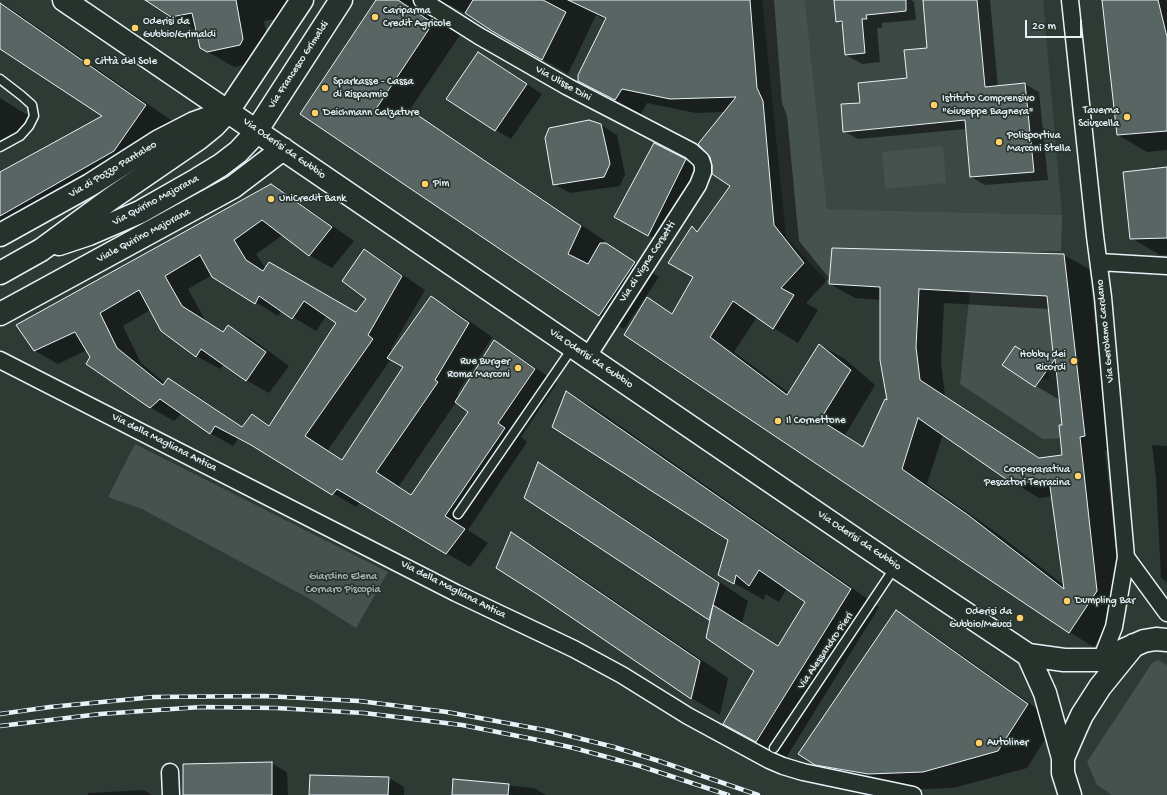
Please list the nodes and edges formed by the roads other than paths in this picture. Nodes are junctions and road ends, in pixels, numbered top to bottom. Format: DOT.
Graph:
graph roads {
  1 [pos="64,0"];
  2 [pos="302,0"];
  3 [pos="341,0"];
  4 [pos="422,0"];
  5 [pos="1070,0"];
  6 [pos="0,79"];
  7 [pos="228,111"];
  8 [pos="256,130"];
  9 [pos="0,148"];
  10 [pos="283,149"];
  11 [pos="703,166"];
  12 [pos="0,235"];
  13 [pos="41,250"];
  14 [pos="1099,262"];
  15 [pos="1167,266"];
  16 [pos="7,269"];
  17 [pos="0,314"];
  18 [pos="581,351"];
  19 [pos="0,360"];
  20 [pos="458,514"];
  21 [pos="1126,557"];
  22 [pos="896,567"];
  23 [pos="1167,613"];
  24 [pos="1167,640"];
  25 [pos="1134,645"];
  26 [pos="1028,655"];
  27 [pos="1101,660"];
  28 [pos="774,748"];
  29 [pos="1063,758"];
  30 [pos="170,772"];
  31 [pos="1067,794"];
  32 [pos="171,795"];
  33 [pos="913,795"];
  1 -- 7 [label="main road, Via Oderisi da Gubbio"];
  2 -- 7 [label="main road"];
  3 -- 8 [label="main road, Via Francesco Grimaldi"];
  4 -- 11 [label="street, Via Ulisse Dini"];
  5 -- 14 [label="street, Via Gerolamo Cardano"];
  6 -- 9 [label="lane"];
  7 -- 8 [label="main road, Via Oderisi da Gubbio"];
  7 -- 12 [label="main road, Via di Pozzo Pantaleo"];
  7 -- 13 [label="main road, Via Quirino Majorana"];
  8 -- 10 [label="main road, Via Oderisi da Gubbio"];
  8 -- 13 [label="main road, Via Quirino Majorana"];
  10 -- 17 [label="main road, Viale Quirino Majorana"];
  10 -- 18 [label="main road, Via Oderisi da Gubbio"];
  11 -- 18 [label="street, Via di Vigna Corsetti"];
  13 -- 16 [label="main road, Via Quirino Majorana"];
  14 -- 15 [label="street"];
  14 -- 21 [label="street, Via Gerolamo Cardano"];
  18 -- 20 [label="lane"];
  18 -- 22 [label="main road, Via Oderisi da Gubbio"];
  19 -- 33 [label="street, Via della Magliana Antica"];
  21 -- 23 [label="street"];
  21 -- 27 [label="street, Via Gerolamo Cardano"];
  22 -- 26 [label="main road, Via Oderisi da Gubbio"];
  22 -- 28 [label="lane, Via Alessandro Pieri"];
  24 -- 25 [label="main road"];
  25 -- 27 [label="main road"];
  25 -- 29 [label="main road"];
  26 -- 27 [label="main road"];
  26 -- 29 [label="main road"];
  29 -- 31 [label="main road"];
  30 -- 32 [label="street"];
}
